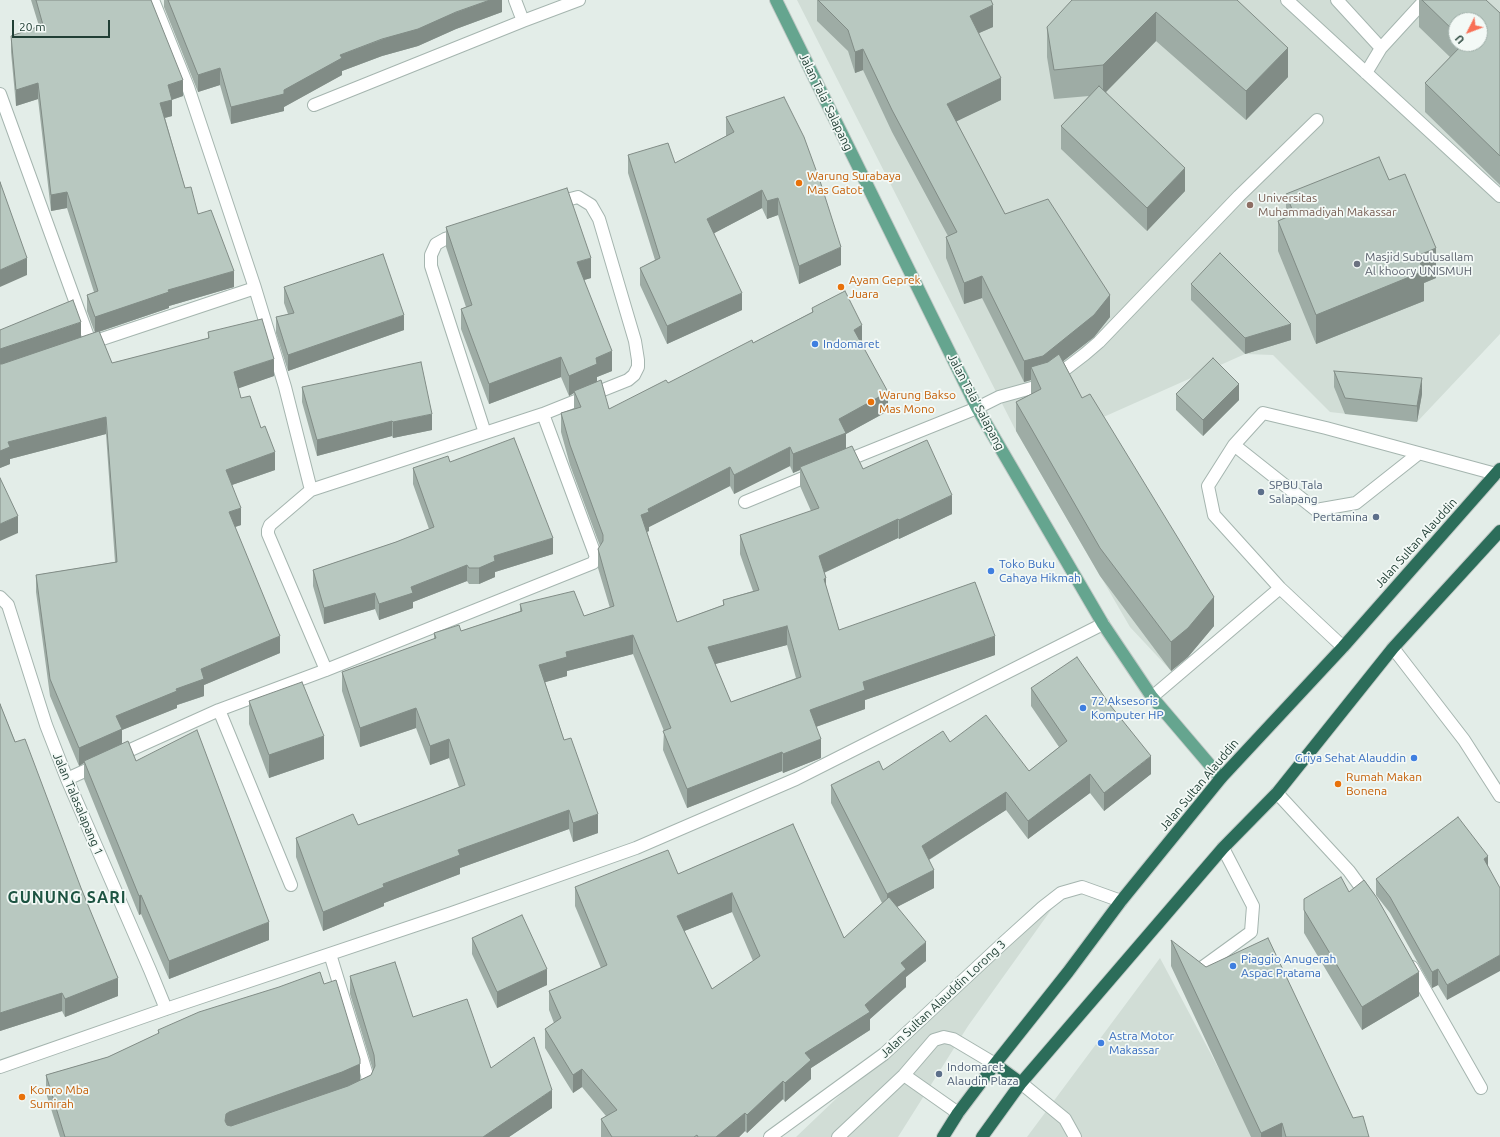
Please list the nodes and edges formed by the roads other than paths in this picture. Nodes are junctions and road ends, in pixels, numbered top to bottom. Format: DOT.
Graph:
graph roads {
  1 [pos="153,0"];
  2 [pos="515,0"];
  3 [pos="580,0"];
  4 [pos="776,0"];
  5 [pos="1287,0"];
  6 [pos="1337,0"];
  7 [pos="1425,0"];
  8 [pos="523,21"];
  9 [pos="1381,48"];
  10 [pos="1366,73"];
  11 [pos="0,94"];
  12 [pos="314,104"];
  13 [pos="1317,120"];
  14 [pos="1500,196"];
  15 [pos="546,206"];
  16 [pos="474,229"];
  17 [pos="255,288"];
  18 [pos="90,342"];
  19 [pos="75,348"];
  20 [pos="977,408"];
  21 [pos="544,414"];
  22 [pos="485,433"];
  23 [pos="1234,445"];
  24 [pos="1418,454"];
  25 [pos="1498,472"];
  26 [pos="311,490"];
  27 [pos="745,502"];
  28 [pos="1500,531"];
  29 [pos="1280,588"];
  30 [pos="0,597"];
  31 [pos="1103,624"];
  32 [pos="1343,646"];
  33 [pos="1393,648"];
  34 [pos="326,670"];
  35 [pos="1152,697"];
  36 [pos="220,710"];
  37 [pos="1221,778"];
  38 [pos="67,779"];
  39 [pos="1277,793"];
  40 [pos="1500,796"];
  41 [pos="1223,848"];
  42 [pos="291,885"];
  43 [pos="1121,901"];
  44 [pos="1374,906"];
  45 [pos="330,954"];
  46 [pos="1406,958"];
  47 [pos="1200,969"];
  48 [pos="166,1009"];
  49 [pos="995,1064"];
  50 [pos="0,1067"];
  51 [pos="904,1075"];
  52 [pos="1021,1083"];
  53 [pos="1481,1088"];
  54 [pos="352,1094"];
  55 [pos="958,1113"];
  56 [pos="770,1137"];
  57 [pos="838,1137"];
  58 [pos="943,1137"];
  59 [pos="982,1137"];
  60 [pos="1075,1137"];
  1 -- 17 [label="street"];
  2 -- 8 [label="street"];
  3 -- 8 [label="street"];
  4 -- 20 [label="main road, Jalan Tala' Salapang"];
  5 -- 10 [label="street"];
  6 -- 9 [label="street"];
  7 -- 9 [label="street"];
  8 -- 12 [label="street"];
  9 -- 10 [label="street"];
  10 -- 14 [label="street"];
  11 -- 18 [label="street"];
  13 -- 20 [label="street"];
  15 -- 21 [label="street"];
  16 -- 22 [label="street"];
  17 -- 18 [label="street"];
  17 -- 26 [label="street"];
  18 -- 19 [label="street"];
  20 -- 27 [label="street"];
  20 -- 31 [label="main road, Jalan Tala' Salapang"];
  21 -- 22 [label="street"];
  21 -- 34 [label="street"];
  22 -- 26 [label="street"];
  23 -- 24 [label="street"];
  23 -- 24 [label="street"];
  23 -- 29 [label="street"];
  24 -- 25 [label="street"];
  25 -- 32 [label="highway, Jalan Sultan Alauddin"];
  26 -- 34 [label="street"];
  28 -- 33 [label="highway"];
  29 -- 32 [label="street"];
  29 -- 35 [label="street"];
  30 -- 38 [label="street, Jalan Talasalapang 1"];
  31 -- 35 [label="main road, Jalan Tala' Salapang"];
  31 -- 45 [label="street"];
  32 -- 37 [label="highway, Jalan Sultan Alauddin"];
  33 -- 39 [label="highway"];
  33 -- 40 [label="street"];
  34 -- 36 [label="street"];
  35 -- 37 [label="main road, Jalan Tala' Salapang"];
  36 -- 38 [label="street"];
  36 -- 42 [label="street"];
  37 -- 43 [label="highway, Jalan Sultan Alauddin"];
  38 -- 48 [label="street, Jalan Talasalapang 1"];
  39 -- 41 [label="highway"];
  39 -- 44 [label="street"];
  41 -- 47 [label="street"];
  41 -- 52 [label="highway"];
  43 -- 49 [label="highway, Jalan Sultan Alauddin"];
  43 -- 56 [label="street, Jalan Sultan Alauddin Lorong 3"];
  45 -- 48 [label="street"];
  45 -- 54 [label="street"];
  46 -- 53 [label="street"];
  48 -- 50 [label="street"];
  49 -- 51 [label="street"];
  49 -- 52 [label="highway"];
  49 -- 55 [label="highway, Jalan Sultan Alauddin"];
  51 -- 55 [label="street"];
  51 -- 57 [label="street"];
  52 -- 59 [label="highway"];
  52 -- 60 [label="street"];
  55 -- 58 [label="highway, Jalan Sultan Alauddin"];
}
